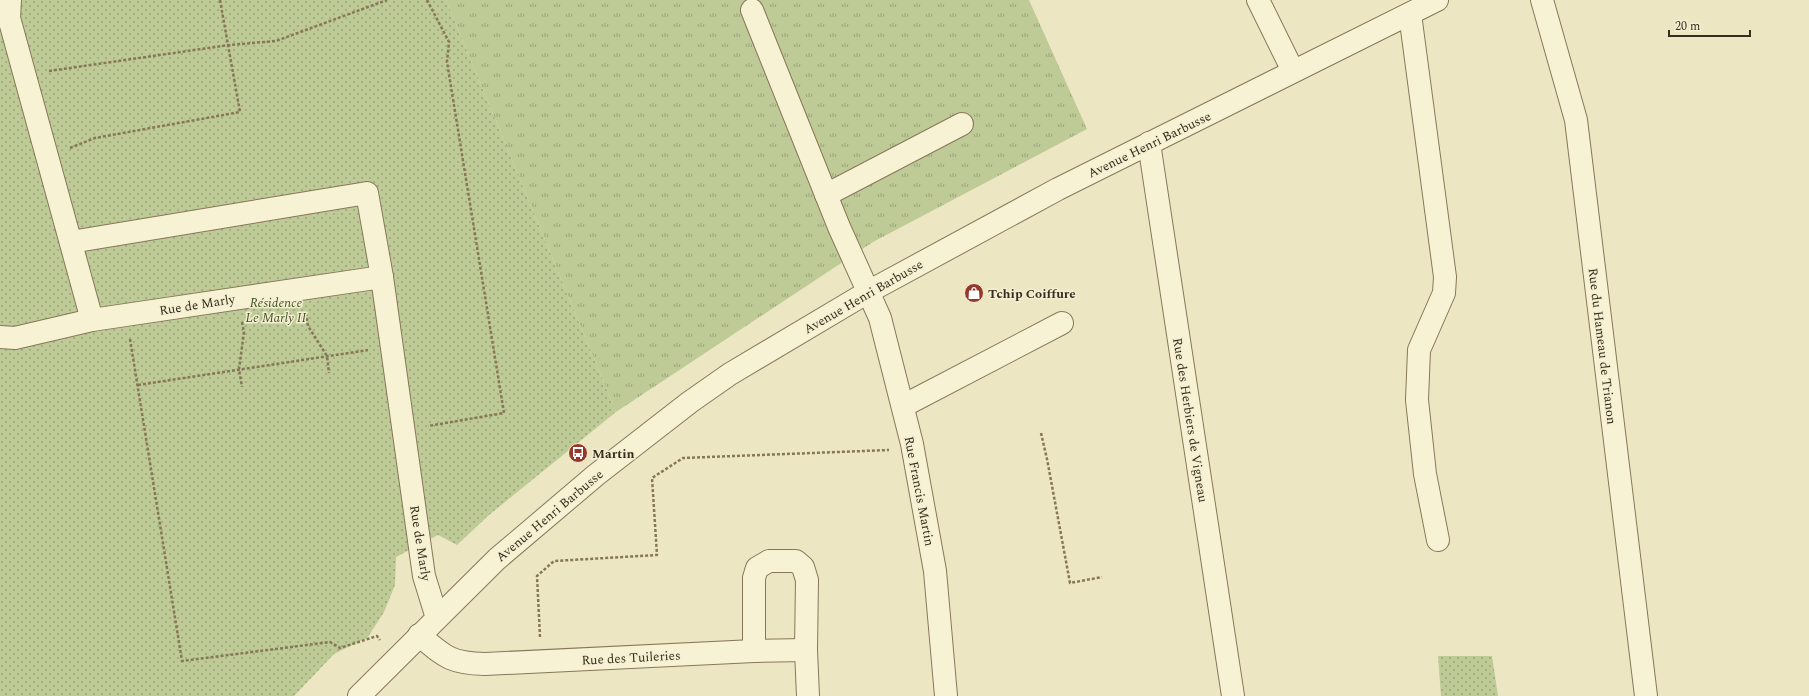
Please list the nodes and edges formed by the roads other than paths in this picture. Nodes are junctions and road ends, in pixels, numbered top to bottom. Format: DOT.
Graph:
graph roads {
  1 [pos="10,0"];
  2 [pos="1258,0"];
  3 [pos="1437,0"];
  4 [pos="1542,0"];
  5 [pos="752,10"];
  6 [pos="1410,14"];
  7 [pos="1293,72"];
  8 [pos="962,124"];
  9 [pos="1149,143"];
  10 [pos="826,195"];
  11 [pos="71,242"];
  12 [pos="382,277"];
  13 [pos="868,292"];
  14 [pos="92,320"];
  15 [pos="1062,323"];
  16 [pos="0,338"];
  17 [pos="903,406"];
  18 [pos="1438,540"];
  19 [pos="437,618"];
  20 [pos="419,635"];
  21 [pos="806,650"];
  22 [pos="754,651"];
  23 [pos="359,696"];
  24 [pos="808,696"];
  25 [pos="946,696"];
  26 [pos="1233,696"];
  27 [pos="1646,696"];
  1 -- 11 [label="street"];
  2 -- 7 [label="street"];
  3 -- 6 [label="street, Avenue Henri Barbusse"];
  4 -- 27 [label="street, Rue du Hameau de Trianon"];
  5 -- 10 [label="street, Rue Francis Martin"];
  6 -- 7 [label="street, Avenue Henri Barbusse"];
  6 -- 18 [label="street"];
  7 -- 9 [label="street, Avenue Henri Barbusse"];
  8 -- 10 [label="street"];
  9 -- 13 [label="street, Avenue Henri Barbusse"];
  9 -- 26 [label="street, Rue des Herbiers de Vigneau"];
  10 -- 13 [label="street, Rue Francis Martin"];
  11 -- 12 [label="street"];
  11 -- 14 [label="street"];
  12 -- 14 [label="street, Rue de Marly"];
  12 -- 19 [label="street, Rue de Marly"];
  13 -- 17 [label="street, Rue Francis Martin"];
  13 -- 19 [label="street, Avenue Henri Barbusse"];
  14 -- 16 [label="street, Rue de Marly"];
  15 -- 17 [label="street"];
  17 -- 25 [label="street, Rue Francis Martin"];
  19 -- 20 [label="street, Avenue Henri Barbusse"];
  20 -- 22 [label="street, Rue des Tuileries"];
  20 -- 23 [label="street, Avenue Henri Barbusse"];
  21 -- 22 [label="street, Rue des Tuileries"];
  21 -- 22 [label="street"];
  21 -- 24 [label="street"];
}
